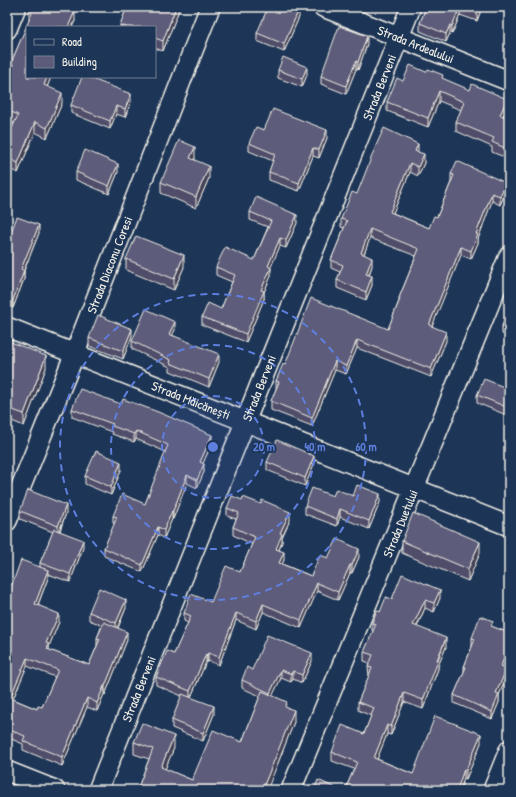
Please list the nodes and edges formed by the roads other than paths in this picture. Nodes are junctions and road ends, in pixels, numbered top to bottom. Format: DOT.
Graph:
graph roads {
  1 [pos="16,7"];
  2 [pos="210,7"];
  3 [pos="323,7"];
  4 [pos="410,7"];
  5 [pos="7,29"];
  6 [pos="399,37"];
  7 [pos="509,81"];
  8 [pos="509,256"];
  9 [pos="7,327"];
  10 [pos="74,354"];
  11 [pos="245,420"];
  12 [pos="414,488"];
  13 [pos="7,521"];
  14 [pos="509,526"];
  15 [pos="509,750"];
  16 [pos="7,771"];
  17 [pos="55,790"];
  18 [pos="98,790"];
  19 [pos="291,790"];
  20 [pos="493,790"];
  1 -- 5 [label="street"];
  2 -- 10 [label="street, Strada Diaconu Coresi"];
  3 -- 6 [label="street, Strada Ardealului"];
  4 -- 6 [label="street, Strada Berveni"];
  6 -- 7 [label="street, Strada Ardealului"];
  6 -- 11 [label="street, Strada Berveni"];
  8 -- 12 [label="street, Strada Duetului"];
  9 -- 10 [label="street, Strada Măicănești"];
  10 -- 11 [label="street, Strada Măicănești"];
  10 -- 13 [label="street, Strada Diaconu Coresi"];
  11 -- 12 [label="street, Strada Măicănești"];
  11 -- 18 [label="street, Strada Berveni"];
  12 -- 14 [label="street, Strada Măicănești"];
  12 -- 19 [label="street, Strada Duetului"];
  15 -- 20 [label="street"];
  16 -- 17 [label="street"];
}
